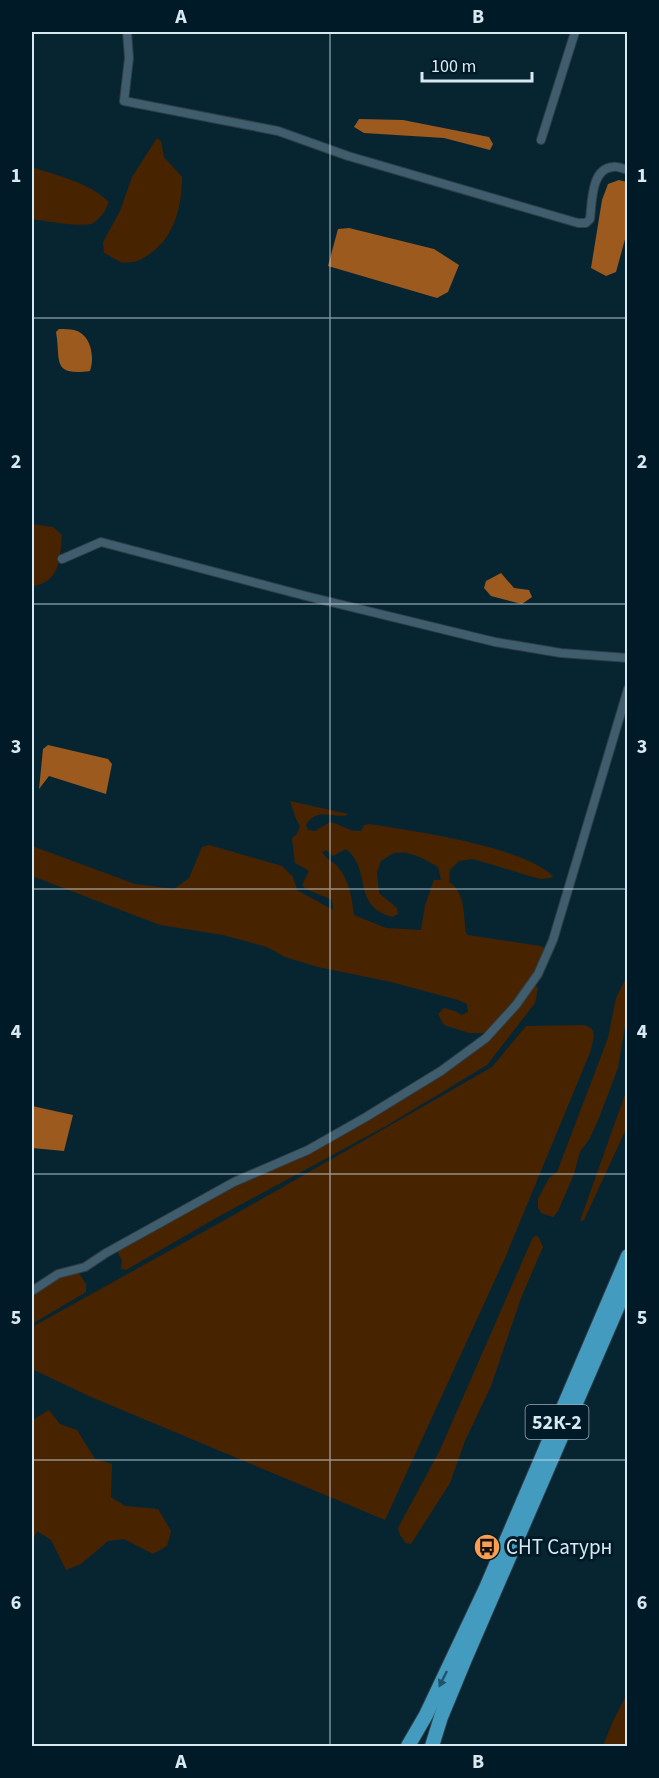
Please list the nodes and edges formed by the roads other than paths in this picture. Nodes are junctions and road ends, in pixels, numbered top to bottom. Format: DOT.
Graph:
graph roads {
  1 [pos="127,32"];
  2 [pos="575,32"];
  3 [pos="541,140"];
  4 [pos="627,170"];
  5 [pos="62,559"];
  6 [pos="627,658"];
  7 [pos="627,689"];
  8 [pos="627,1256"];
  9 [pos="627,1283"];
  10 [pos="32,1291"];
  11 [pos="408,1746"];
  12 [pos="432,1746"];
  1 -- 4 [label="street"];
  2 -- 3 [label="street"];
  5 -- 6 [label="street"];
  7 -- 10 [label="street"];
  8 -- 11 [label="main road, 52К-2, one-way"];
  9 -- 12 [label="main road, 52К-2"];
}
